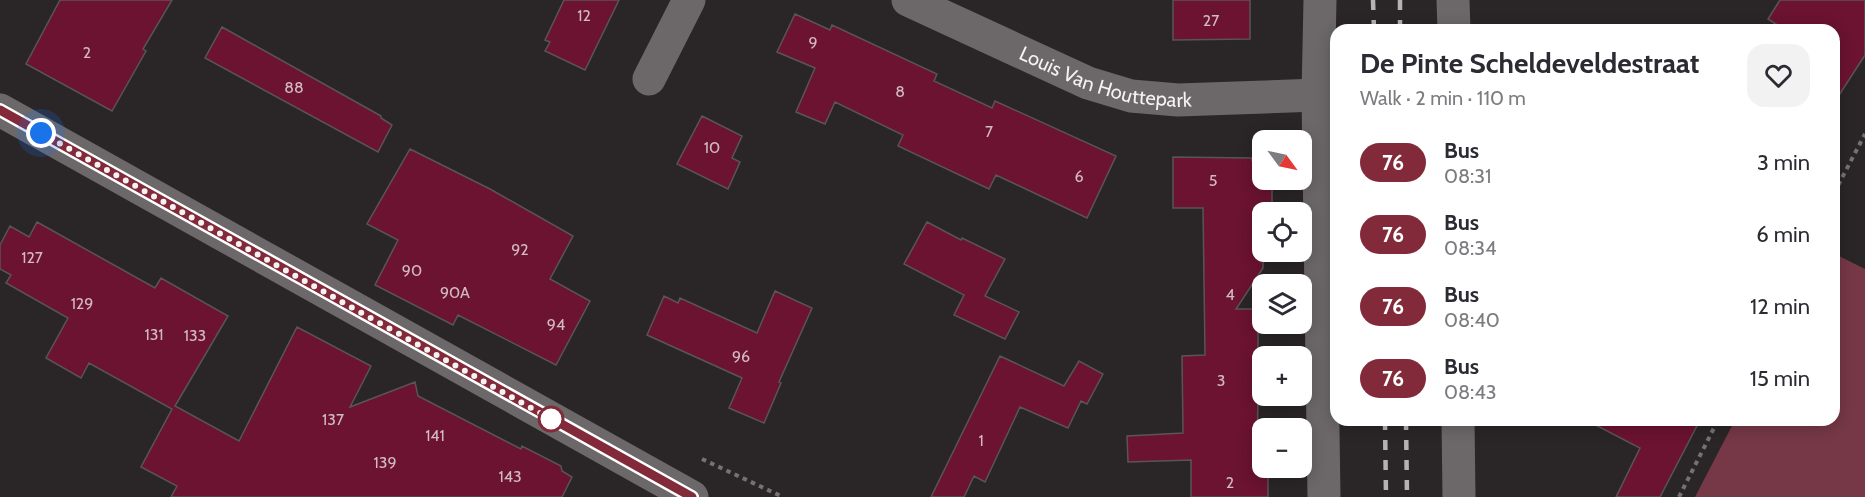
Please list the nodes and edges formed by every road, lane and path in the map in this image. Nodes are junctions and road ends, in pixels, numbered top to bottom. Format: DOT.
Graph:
graph roads {
  1 [pos="689,0"];
  2 [pos="908,0"];
  3 [pos="1320,0"];
  4 [pos="1453,0"];
  5 [pos="1454,24"];
  6 [pos="649,79"];
  7 [pos="1318,95"];
  8 [pos="0,110"];
  9 [pos="1865,134"];
  10 [pos="1840,182"];
  11 [pos="1458,426"];
  12 [pos="1715,426"];
  13 [pos="692,497"];
  14 [pos="1324,497"];
  15 [pos="1460,497"];
  16 [pos="1679,497"];
  1 -- 6 [label="street"];
  2 -- 7 [label="street, Louis Van Houttepark"];
  3 -- 7 [label="street"];
  4 -- 5 [label="street"];
  7 -- 14 [label="street"];
  8 -- 13 [label="street"];
  9 -- 10 [label="path"];
  11 -- 15 [label="street"];
  12 -- 16 [label="path"];
}
